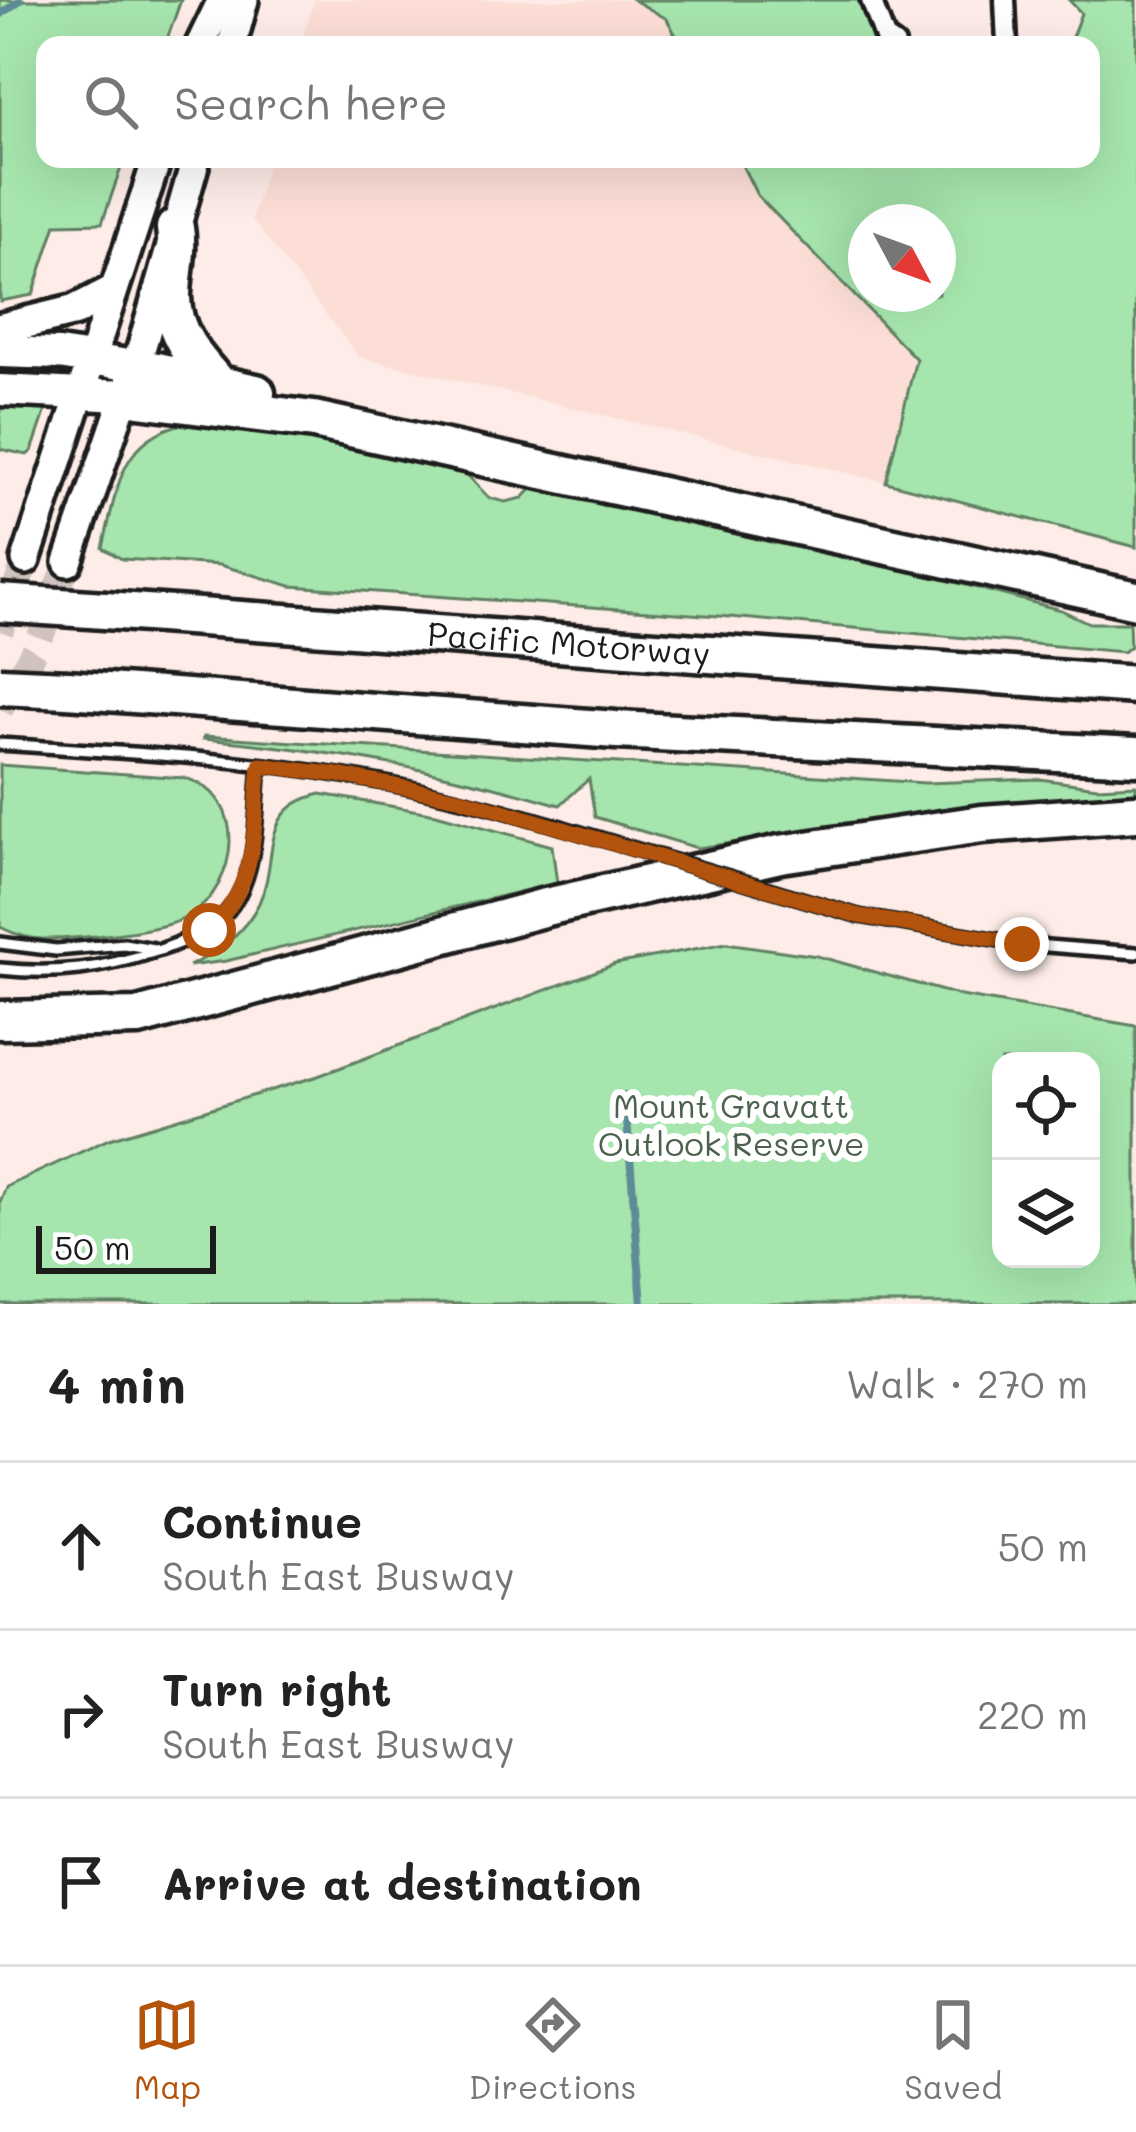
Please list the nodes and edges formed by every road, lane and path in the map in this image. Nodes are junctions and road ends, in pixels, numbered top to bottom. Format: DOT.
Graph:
graph roads {
  1 [pos="223,0"];
  2 [pos="244,0"];
  3 [pos="871,0"];
  4 [pos="1005,0"];
  5 [pos="205,36"];
  6 [pos="234,36"];
  7 [pos="884,36"];
  8 [pos="1007,36"];
  9 [pos="155,168"];
  10 [pos="193,168"];
  11 [pos="175,228"];
  12 [pos="111,292"];
  13 [pos="0,329"];
  14 [pos="0,352"];
  15 [pos="92,358"];
  16 [pos="128,381"];
  17 [pos="217,383"];
  18 [pos="0,390"];
  19 [pos="79,393"];
  20 [pos="314,420"];
  21 [pos="26,560"];
  22 [pos="68,562"];
  23 [pos="1136,600"];
  24 [pos="0,603"];
  25 [pos="1136,685"];
  26 [pos="0,686"];
  27 [pos="0,744"];
  28 [pos="1136,756"];
  29 [pos="260,765"];
  30 [pos="1136,813"];
  31 [pos="0,944"];
  32 [pos="159,950"];
  33 [pos="1136,953"];
  34 [pos="0,969"];
  35 [pos="3,1019"];
  1 -- 5 [label="street"];
  2 -- 6 [label="street"];
  3 -- 7 [label="street"];
  4 -- 8 [label="street"];
  9 -- 12 [label="street"];
  10 -- 11 [label="street"];
  11 -- 16 [label="street"];
  11 -- 17 [label="highway"];
  12 -- 13 [label="main road"];
  12 -- 15 [label="street"];
  14 -- 15 [label="main road"];
  15 -- 16 [label="main road"];
  15 -- 19 [label="street"];
  16 -- 17 [label="highway"];
  16 -- 19 [label="main road"];
  16 -- 20 [label="highway"];
  16 -- 22 [label="street"];
  17 -- 20 [label="highway"];
  18 -- 19 [label="main road"];
  19 -- 21 [label="street"];
  20 -- 23 [label="highway"];
  24 -- 25 [label="highway, Pacific Motorway, bridge"];
  26 -- 28 [label="highway, bridge"];
  27 -- 29 [label="lane"];
  29 -- 32 [label="lane"];
  29 -- 33 [label="lane, bridge"];
  30 -- 35 [label="highway"];
  31 -- 32 [label="lane"];
  32 -- 34 [label="lane"];
}
